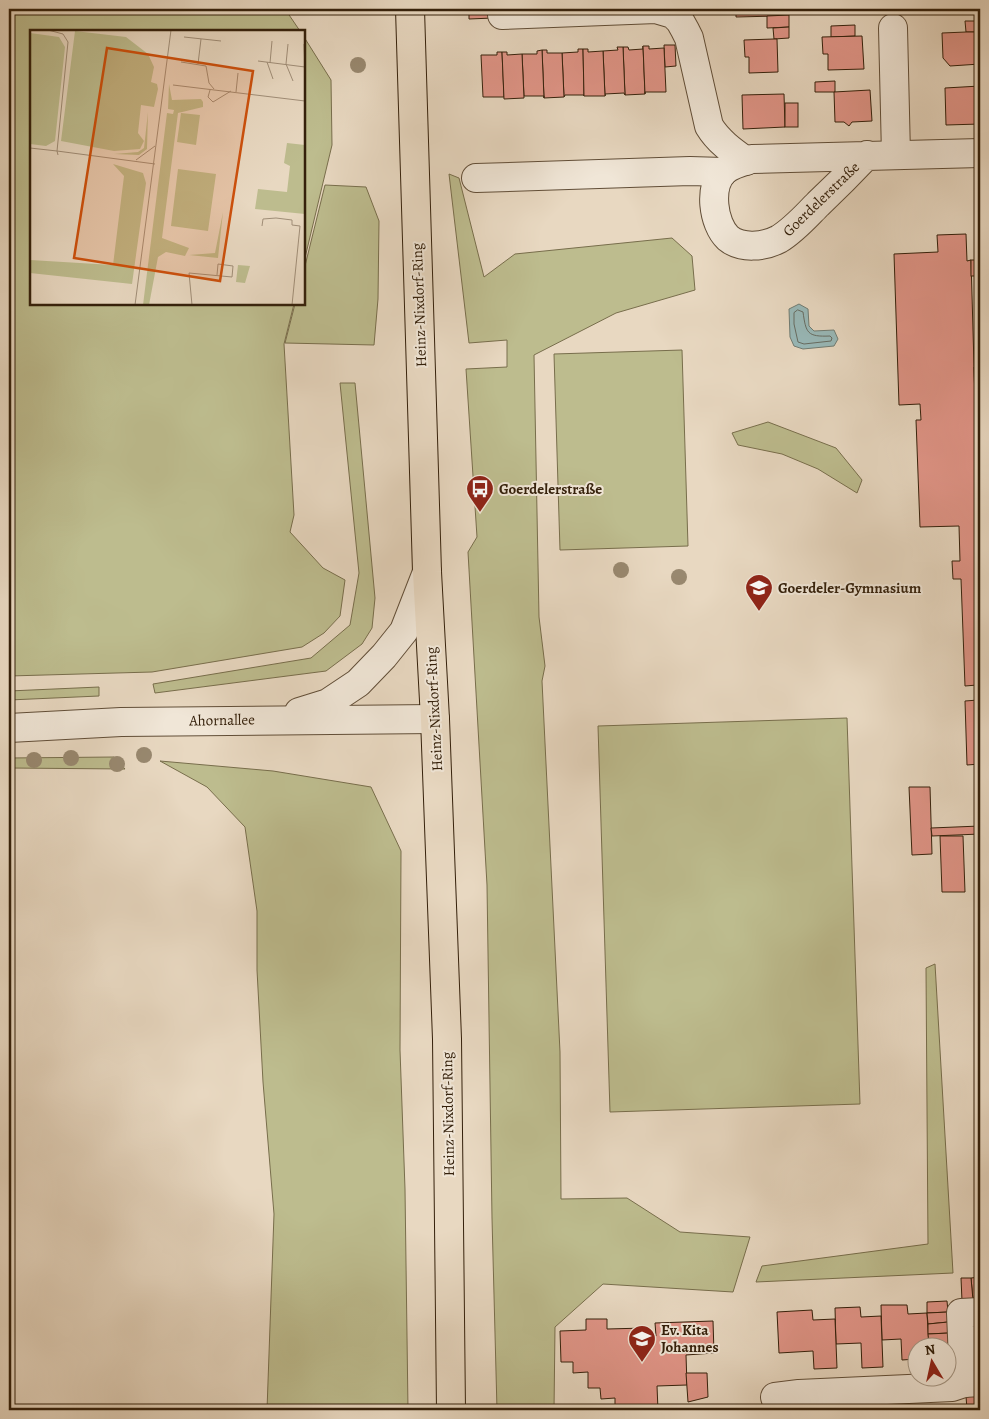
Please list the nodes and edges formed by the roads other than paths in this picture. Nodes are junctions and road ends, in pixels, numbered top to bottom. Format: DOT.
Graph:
graph roads {
  1 [pos="410,9"];
  2 [pos="618,10"];
  3 [pos="502,15"];
  4 [pos="893,28"];
  5 [pos="980,153"];
  6 [pos="867,155"];
  7 [pos="896,155"];
  8 [pos="735,166"];
  9 [pos="476,178"];
  10 [pos="427,572"];
  11 [pos="436,718"];
  12 [pos="276,719"];
  13 [pos="9,728"];
  14 [pos="980,1312"];
  15 [pos="972,1383"];
  16 [pos="451,1410"];
  17 [pos="779,1410"];
  1 -- 10 [label="main road, Heinz-Nixdorf-Ring"];
  2 -- 3 [label="street"];
  2 -- 8 [label="street"];
  4 -- 7 [label="street"];
  5 -- 7 [label="street, Goerdelerstraße"];
  6 -- 7 [label="street, Goerdelerstraße"];
  6 -- 8 [label="street, Goerdelerstraße"];
  6 -- 8 [label="street, Goerdelerstraße"];
  8 -- 9 [label="street, Goerdelerstraße"];
  10 -- 11 [label="main road, Heinz-Nixdorf-Ring"];
  10 -- 12 [label="street"];
  11 -- 12 [label="street, Ahornallee"];
  11 -- 16 [label="main road, Heinz-Nixdorf-Ring"];
  12 -- 13 [label="street, Ahornallee"];
  14 -- 15 [label="street"];
  15 -- 17 [label="street"];
}
